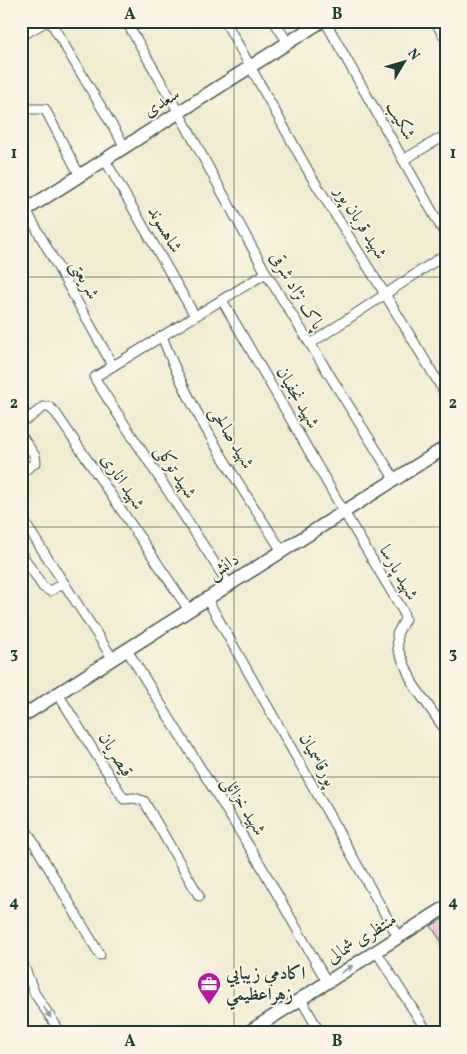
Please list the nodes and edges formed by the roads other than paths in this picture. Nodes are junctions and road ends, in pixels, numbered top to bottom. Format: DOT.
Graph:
graph roads {
  1 [pos="48,21"];
  2 [pos="126,21"];
  3 [pos="225,21"];
  4 [pos="274,21"];
  5 [pos="324,21"];
  6 [pos="435,21"];
  7 [pos="21,36"];
  8 [pos="446,40"];
  9 [pos="288,43"];
  10 [pos="251,66"];
  11 [pos="21,105"];
  12 [pos="179,113"];
  13 [pos="446,135"];
  14 [pos="125,147"];
  15 [pos="105,160"];
  16 [pos="403,160"];
  17 [pos="80,176"];
  18 [pos="24,212"];
  19 [pos="446,236"];
  20 [pos="446,254"];
  21 [pos="266,273"];
  22 [pos="386,294"];
  23 [pos="222,300"];
  24 [pos="195,316"];
  25 [pos="162,336"];
  26 [pos="310,344"];
  27 [pos="113,366"];
  28 [pos="446,395"];
  29 [pos="21,406"];
  30 [pos="25,421"];
  31 [pos="21,435"];
  32 [pos="446,447"];
  33 [pos="21,473"];
  34 [pos="395,480"];
  35 [pos="344,512"];
  36 [pos="21,517"];
  37 [pos="282,551"];
  38 [pos="21,553"];
  39 [pos="64,583"];
  40 [pos="229,585"];
  41 [pos="207,599"];
  42 [pos="189,610"];
  43 [pos="127,650"];
  44 [pos="113,659"];
  45 [pos="58,694"];
  46 [pos="21,717"];
  47 [pos="446,731"];
  48 [pos="22,826"];
  49 [pos="199,896"];
  50 [pos="446,907"];
  51 [pos="398,937"];
  52 [pos="376,951"];
  53 [pos="100,955"];
  54 [pos="21,959"];
  55 [pos="327,982"];
  56 [pos="301,999"];
  57 [pos="61,1033"];
  58 [pos="247,1033"];
  59 [pos="320,1033"];
  60 [pos="428,1033"];
  1 -- 7 [label="street"];
  1 -- 14 [label="street"];
  2 -- 12 [label="street, پاک نژاد شرقی"];
  3 -- 10 [label="street, شهید قربان پور"];
  4 -- 9 [label="street"];
  5 -- 9 [label="street, سعدی"];
  5 -- 16 [label="street, شکیب"];
  6 -- 8 [label="street"];
  9 -- 10 [label="street, سعدی"];
  10 -- 12 [label="street, سعدی"];
  10 -- 22 [label="street, شهید قربان پور"];
  11 -- 17 [label="street"];
  12 -- 14 [label="street, سعدی"];
  12 -- 21 [label="street, پاک نژاد شرقی"];
  13 -- 16 [label="street"];
  14 -- 15 [label="street, سعدی"];
  15 -- 17 [label="street, سعدی"];
  15 -- 24 [label="street, شاهسوند"];
  16 -- 19 [label="street, شکیب"];
  17 -- 18 [label="street, سعدی"];
  18 -- 27 [label="street, شریعتی"];
  20 -- 22 [label="street"];
  21 -- 23 [label="street"];
  21 -- 26 [label="street, پاک نژاد شرقی"];
  22 -- 26 [label="street"];
  22 -- 28 [label="street, شهید قربان پور"];
  23 -- 24 [label="street"];
  23 -- 35 [label="street, شهید نجفیان"];
  24 -- 25 [label="street"];
  25 -- 27 [label="street"];
  25 -- 37 [label="street, شهید صالحی"];
  26 -- 34 [label="street, پاک نژاد شرقی"];
  27 -- 40 [label="street, شهید توکلی"];
  29 -- 30 [label="street, شهید اناری"];
  30 -- 42 [label="street, شهید اناری"];
  31 -- 33 [label="street"];
  32 -- 34 [label="street, دانش"];
  34 -- 35 [label="street, دانش"];
  35 -- 37 [label="street, دانش"];
  35 -- 47 [label="street, شهید پارسا"];
  36 -- 39 [label="street"];
  37 -- 40 [label="street, دانش"];
  38 -- 39 [label="street"];
  39 -- 44 [label="street"];
  40 -- 41 [label="street, دانش"];
  41 -- 42 [label="street, دانش"];
  41 -- 51 [label="street, پورقاسمیان"];
  42 -- 43 [label="street, دانش"];
  43 -- 44 [label="street, دانش"];
  43 -- 55 [label="street, شهید خزائلی"];
  44 -- 45 [label="street, دانش"];
  45 -- 46 [label="street, دانش"];
  45 -- 49 [label="street, قیصریان"];
  48 -- 53 [label="street"];
  50 -- 51 [label="street, منتظری شمالی"];
  51 -- 52 [label="street, منتظری شمالی"];
  55 -- 52 [label="street, منتظری شمالی, one-way"];
  52 -- 60 [label="street"];
  54 -- 57 [label="street, one-way"];
  55 -- 56 [label="street, منتظری شمالی"];
  56 -- 58 [label="street, منتظری شمالی"];
  56 -- 59 [label="street"];
}
